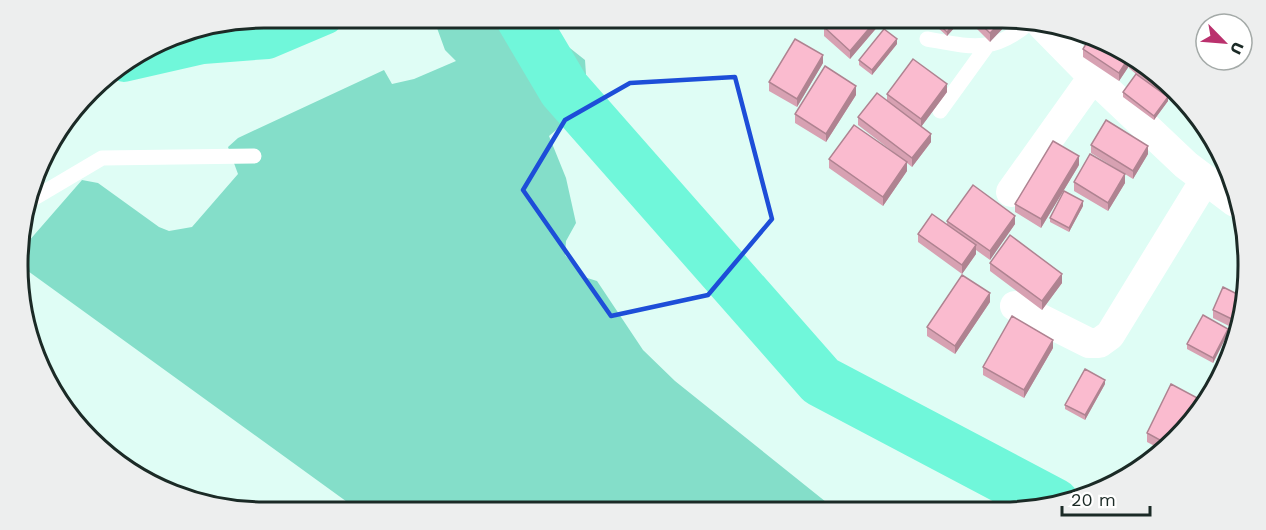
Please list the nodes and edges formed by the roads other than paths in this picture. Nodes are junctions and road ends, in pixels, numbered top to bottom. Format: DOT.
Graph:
graph roads {
  1 [pos="1021,30"];
  2 [pos="1051,34"];
  3 [pos="927,39"];
  4 [pos="987,46"];
  5 [pos="1094,77"];
  6 [pos="940,111"];
  7 [pos="254,156"];
  8 [pos="1204,180"];
  9 [pos="1011,192"];
  10 [pos="39,195"];
  11 [pos="1227,196"];
  12 [pos="1015,306"];
  1 -- 4 [label="lane"];
  2 -- 5 [label="street"];
  3 -- 4 [label="lane"];
  4 -- 6 [label="lane"];
  5 -- 8 [label="street"];
  5 -- 9 [label="street"];
  7 -- 10 [label="lane"];
  8 -- 11 [label="street"];
  8 -- 12 [label="street"];
}
